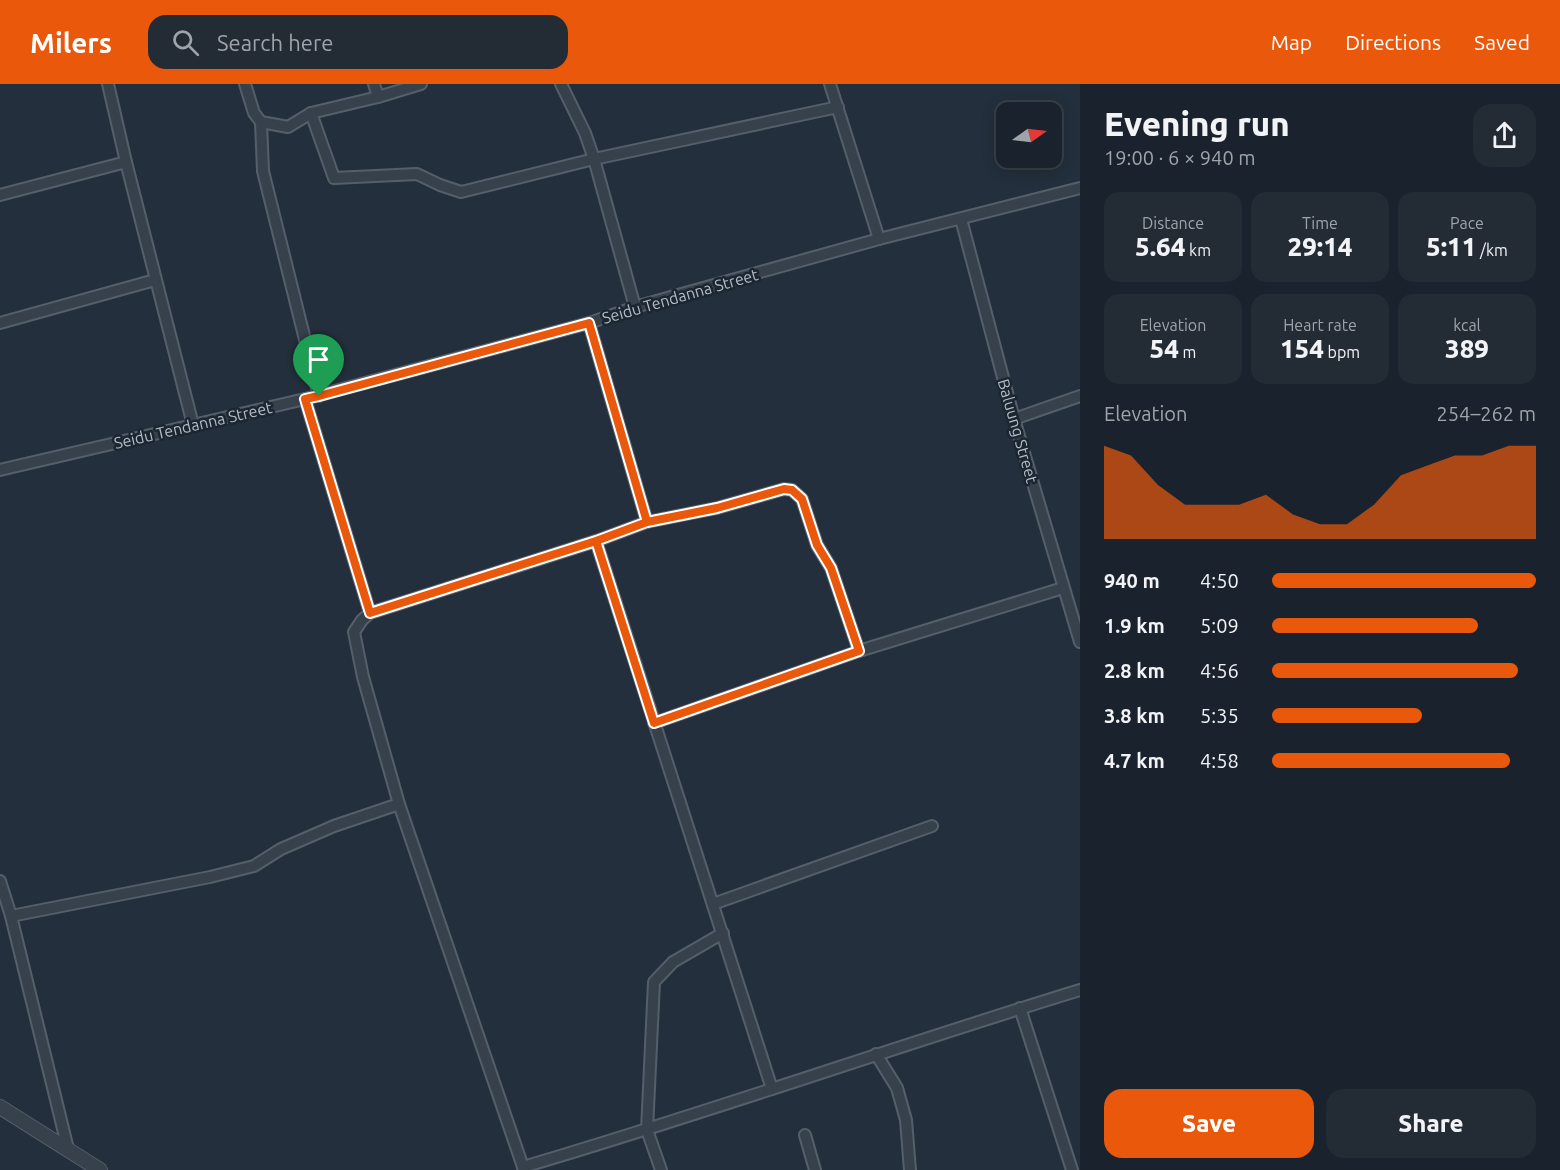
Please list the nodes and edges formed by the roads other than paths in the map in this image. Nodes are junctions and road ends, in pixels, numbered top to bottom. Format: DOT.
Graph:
graph roads {
  1 [pos="108,84"];
  2 [pos="245,84"];
  3 [pos="374,84"];
  4 [pos="421,84"];
  5 [pos="561,84"];
  6 [pos="832,84"];
  7 [pos="378,97"];
  8 [pos="838,107"];
  9 [pos="311,113"];
  10 [pos="261,122"];
  11 [pos="594,159"];
  12 [pos="126,162"];
  13 [pos="1080,188"];
  14 [pos="0,195"];
  15 [pos="961,219"];
  16 [pos="879,239"];
  17 [pos="155,280"];
  18 [pos="636,307"];
  19 [pos="0,323"];
  20 [pos="589,323"];
  21 [pos="319,396"];
  22 [pos="1080,396"];
  23 [pos="305,399"];
  24 [pos="1014,420"];
  25 [pos="193,425"];
  26 [pos="0,470"];
  27 [pos="647,522"];
  28 [pos="596,541"];
  29 [pos="1063,588"];
  30 [pos="370,613"];
  31 [pos="1080,642"];
  32 [pos="859,651"];
  33 [pos="654,723"];
  34 [pos="399,804"];
  35 [pos="932,826"];
  36 [pos="0,881"];
  37 [pos="713,904"];
  38 [pos="11,916"];
  39 [pos="723,933"];
  40 [pos="1080,990"];
  41 [pos="1020,1008"];
  42 [pos="876,1054"];
  43 [pos="772,1089"];
  44 [pos="0,1107"];
  45 [pos="647,1130"];
  46 [pos="805,1135"];
  47 [pos="68,1149"];
  48 [pos="524,1169"];
  49 [pos="100,1170"];
  50 [pos="661,1170"];
  51 [pos="815,1170"];
  52 [pos="910,1170"];
  53 [pos="1072,1170"];
  1 -- 12 [label="street"];
  2 -- 10 [label="street"];
  3 -- 7 [label="street"];
  4 -- 7 [label="street"];
  5 -- 11 [label="street"];
  6 -- 8 [label="street"];
  7 -- 9 [label="street"];
  8 -- 11 [label="street"];
  8 -- 16 [label="street"];
  9 -- 10 [label="street"];
  9 -- 11 [label="street"];
  10 -- 21 [label="street"];
  11 -- 18 [label="street"];
  12 -- 14 [label="street"];
  12 -- 17 [label="street"];
  13 -- 15 [label="street, Seidu Tendanna Street"];
  15 -- 16 [label="street, Seidu Tendanna Street"];
  15 -- 24 [label="street, Baluung Street"];
  16 -- 18 [label="street, Seidu Tendanna Street"];
  17 -- 19 [label="street"];
  17 -- 25 [label="street"];
  18 -- 20 [label="street, Seidu Tendanna Street"];
  20 -- 21 [label="street, Seidu Tendanna Street"];
  20 -- 27 [label="street"];
  21 -- 23 [label="street, Seidu Tendanna Street"];
  22 -- 24 [label="street"];
  23 -- 25 [label="street, Seidu Tendanna Street"];
  23 -- 30 [label="street"];
  24 -- 29 [label="street, Baluung Street"];
  25 -- 26 [label="street, Seidu Tendanna Street"];
  27 -- 28 [label="street"];
  27 -- 32 [label="street"];
  28 -- 30 [label="street"];
  28 -- 33 [label="street"];
  29 -- 31 [label="street, Baluung Street"];
  29 -- 32 [label="street"];
  30 -- 34 [label="street"];
  32 -- 33 [label="street"];
  33 -- 37 [label="street"];
  34 -- 38 [label="street"];
  34 -- 48 [label="street"];
  35 -- 37 [label="street"];
  36 -- 38 [label="street"];
  37 -- 39 [label="street"];
  38 -- 47 [label="street"];
  39 -- 43 [label="street"];
  39 -- 45 [label="street"];
  40 -- 41 [label="street"];
  41 -- 42 [label="street"];
  41 -- 53 [label="street"];
  42 -- 43 [label="street"];
  42 -- 52 [label="street"];
  43 -- 45 [label="street"];
  44 -- 47 [label="street"];
  45 -- 48 [label="street"];
  45 -- 50 [label="street"];
  46 -- 51 [label="street"];
  47 -- 49 [label="street"];
}
